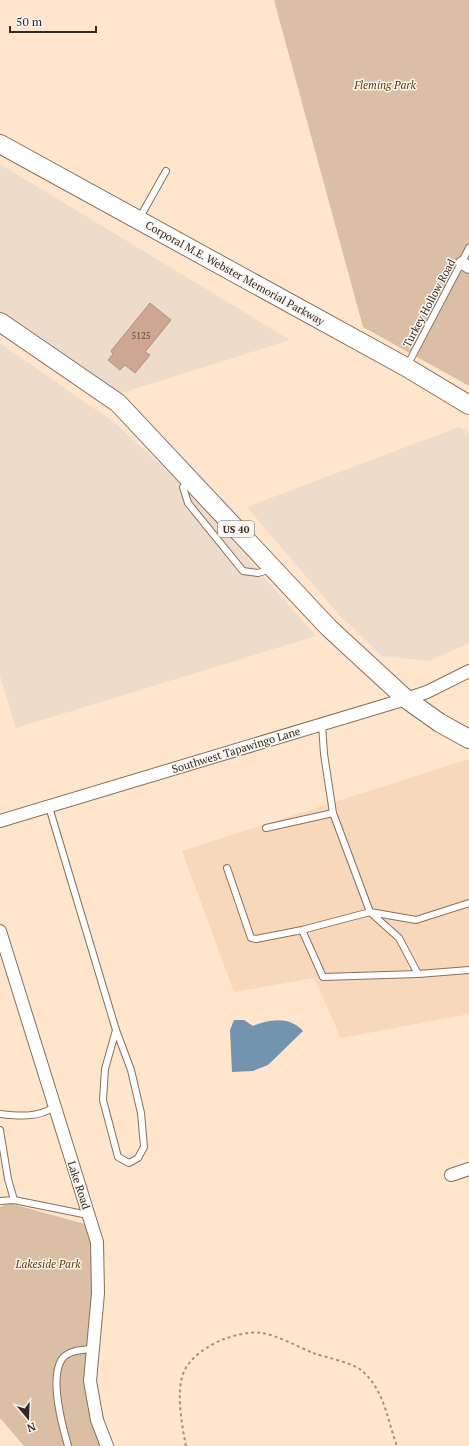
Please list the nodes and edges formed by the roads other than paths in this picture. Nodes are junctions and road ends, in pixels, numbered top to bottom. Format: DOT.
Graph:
graph roads {
  1 [pos="0,144"];
  2 [pos="166,171"];
  3 [pos="138,220"];
  4 [pos="469,248"];
  5 [pos="465,265"];
  6 [pos="0,322"];
  7 [pos="406,367"];
  8 [pos="469,405"];
  9 [pos="189,479"];
  10 [pos="273,569"];
  11 [pos="469,671"];
  12 [pos="406,699"];
  13 [pos="322,724"];
  14 [pos="469,739"];
  15 [pos="49,807"];
  16 [pos="333,813"];
  17 [pos="0,821"];
  18 [pos="266,828"];
  19 [pos="228,868"];
  20 [pos="469,903"];
  21 [pos="370,912"];
  22 [pos="302,930"];
  23 [pos="1,937"];
  24 [pos="469,970"];
  25 [pos="418,974"];
  26 [pos="116,1030"];
  27 [pos="54,1107"];
  28 [pos="0,1114"];
  29 [pos="0,1130"];
  30 [pos="469,1169"];
  31 [pos="451,1175"];
  32 [pos="14,1200"];
  33 [pos="0,1202"];
  34 [pos="88,1216"];
  35 [pos="93,1349"];
  36 [pos="68,1446"];
  37 [pos="107,1446"];
  1 -- 3 [label="main road, Corporal M.E. Webster Memorial Parkway"];
  2 -- 3 [label="lane"];
  3 -- 7 [label="main road, Corporal M.E. Webster Memorial Parkway"];
  4 -- 5 [label="lane, Turkey Hollow Road"];
  5 -- 7 [label="lane, Turkey Hollow Road"];
  6 -- 9 [label="main road, US 40"];
  7 -- 8 [label="main road, Corporal M.E. Webster Memorial Parkway"];
  9 -- 10 [label="main road, US 40"];
  9 -- 10 [label="lane"];
  10 -- 12 [label="main road, US 40"];
  11 -- 12 [label="street, Southwest Tapawingo Lane"];
  12 -- 13 [label="street, Southwest Tapawingo Lane"];
  12 -- 14 [label="main road, US 40"];
  13 -- 15 [label="street, Southwest Tapawingo Lane"];
  13 -- 16 [label="lane"];
  15 -- 17 [label="street, Southwest Tapawingo Lane"];
  15 -- 26 [label="lane"];
  16 -- 18 [label="lane"];
  16 -- 21 [label="lane"];
  19 -- 22 [label="lane"];
  20 -- 21 [label="lane"];
  21 -- 22 [label="lane"];
  21 -- 25 [label="lane"];
  22 -- 25 [label="lane"];
  23 -- 27 [label="street, Lake Road"];
  24 -- 25 [label="lane"];
  26 -- 26 [label="lane"];
  27 -- 28 [label="lane"];
  27 -- 34 [label="street, Lake Road"];
  29 -- 32 [label="lane"];
  30 -- 31 [label="street"];
  32 -- 33 [label="lane"];
  32 -- 34 [label="lane"];
  34 -- 35 [label="street, Lake Road"];
  35 -- 36 [label="lane"];
  35 -- 37 [label="street, Lake Road"];
}
